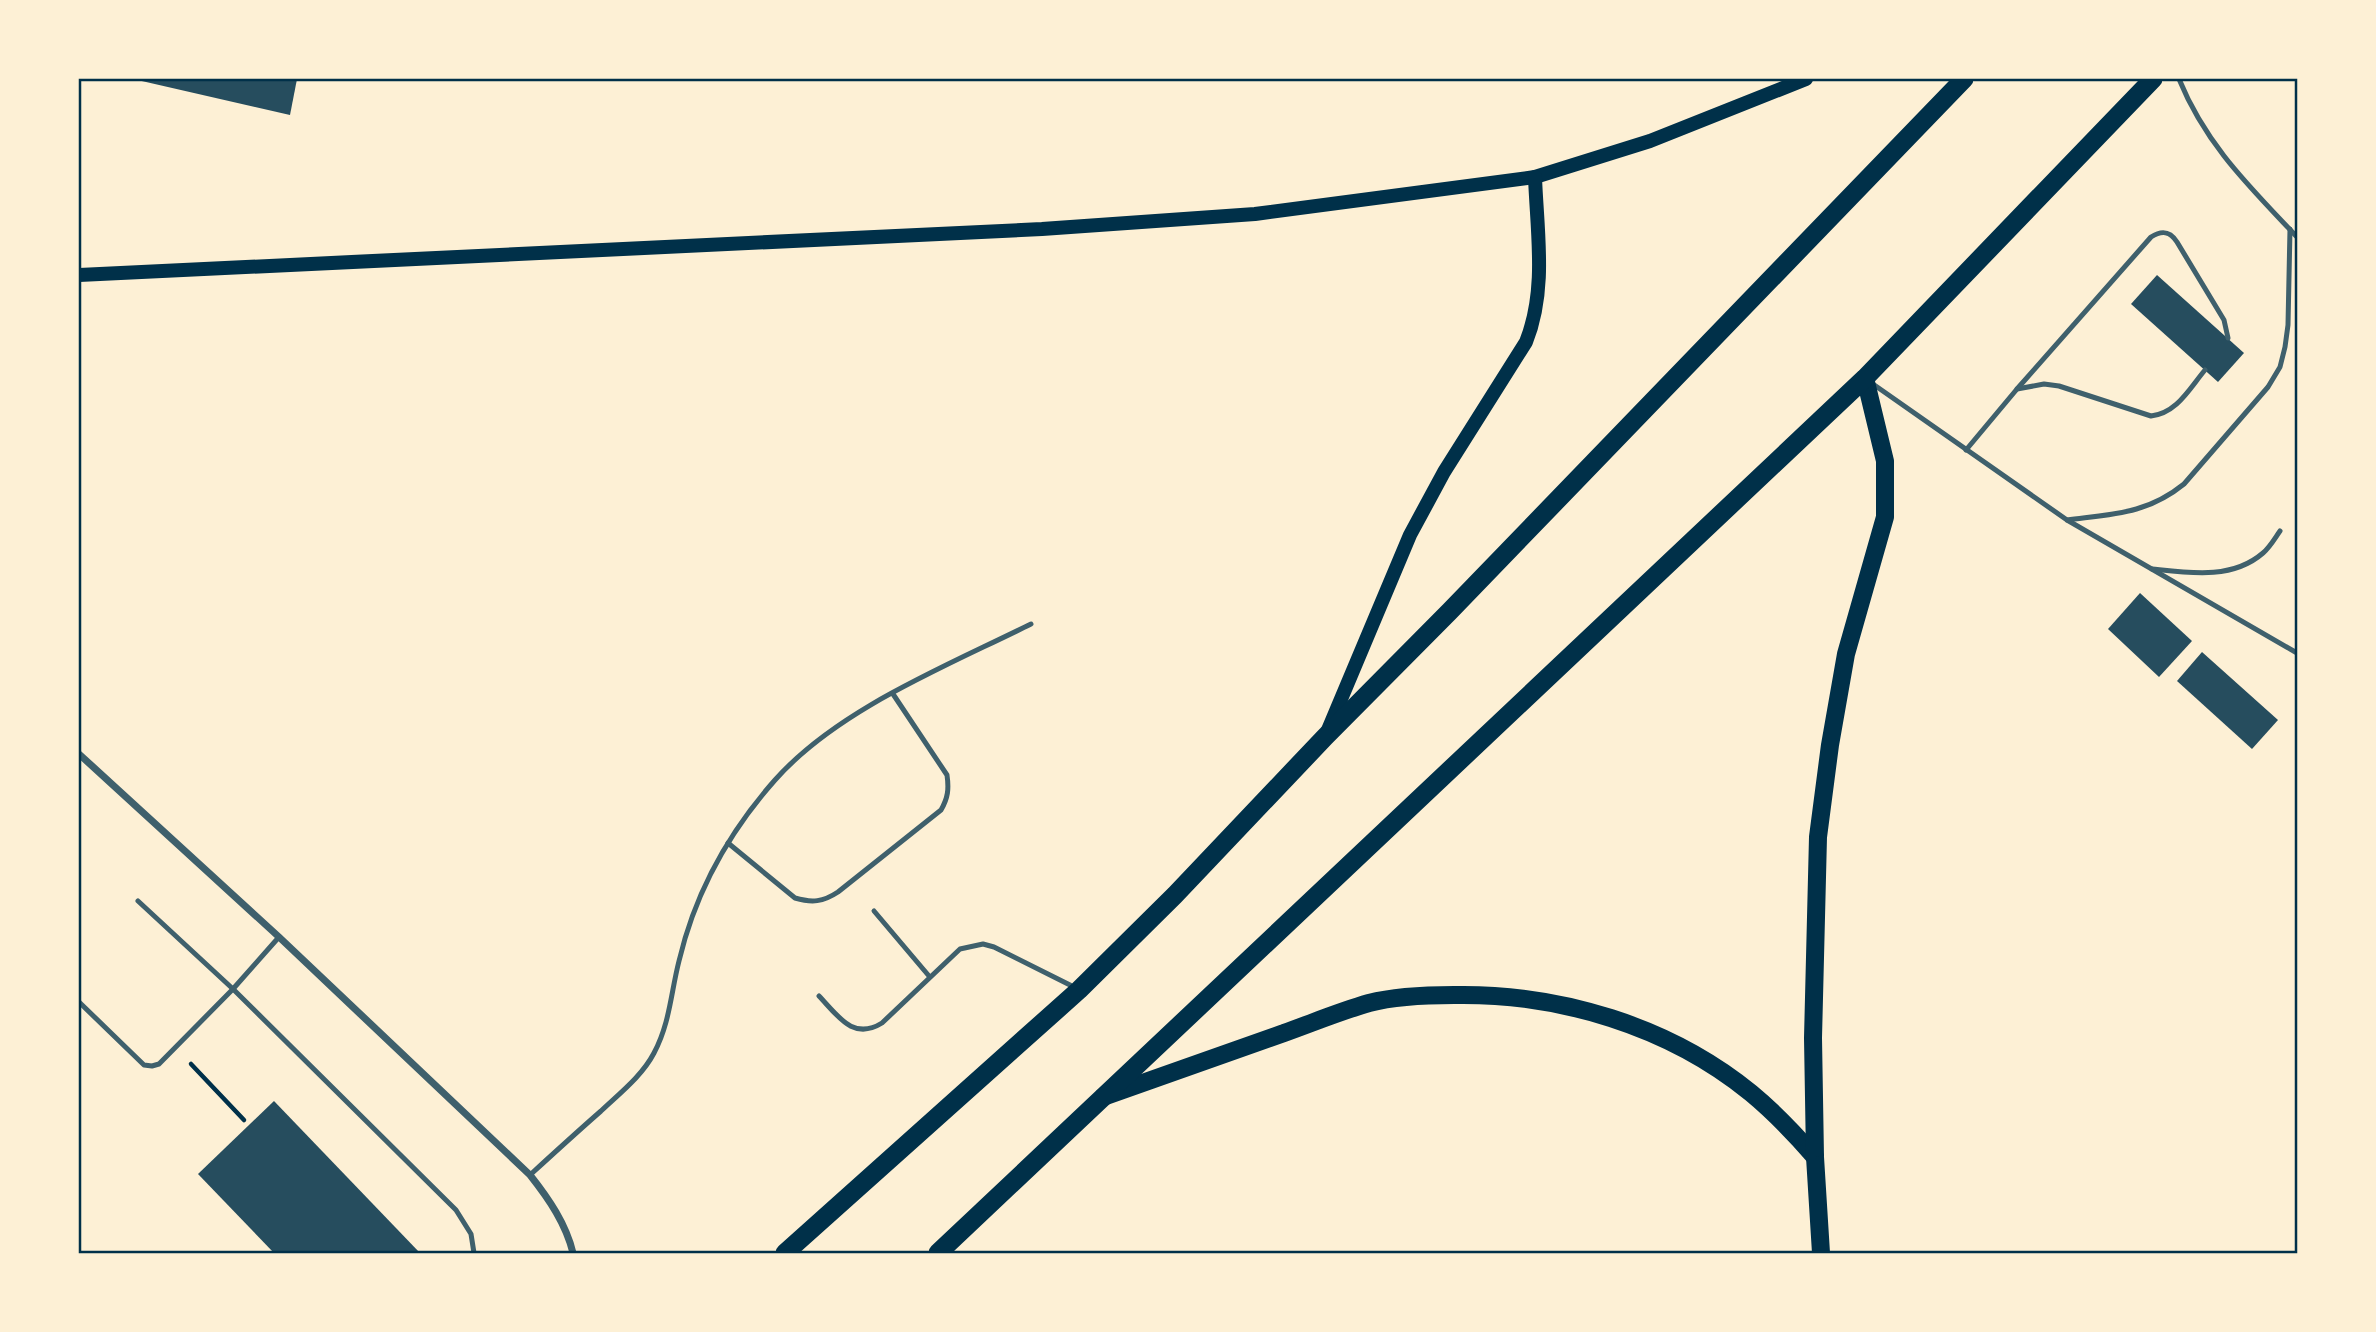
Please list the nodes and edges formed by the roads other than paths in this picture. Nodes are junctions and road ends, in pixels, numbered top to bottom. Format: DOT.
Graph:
graph roads {
  1 [pos="1806,79"];
  2 [pos="1964,79"];
  3 [pos="2153,79"];
  4 [pos="2179,79"];
  5 [pos="1535,177"];
  6 [pos="2290,229"];
  7 [pos="2297,237"];
  8 [pos="79,275"];
  9 [pos="2228,338"];
  10 [pos="2205,370"];
  11 [pos="1865,378"];
  12 [pos="2017,389"];
  13 [pos="1966,450"];
  14 [pos="2067,520"];
  15 [pos="2280,531"];
  16 [pos="2149,569"];
  17 [pos="1031,624"];
  18 [pos="2297,653"];
  19 [pos="893,694"];
  20 [pos="1325,737"];
  21 [pos="79,754"];
  22 [pos="728,843"];
  23 [pos="138,901"];
  24 [pos="874,911"];
  25 [pos="279,937"];
  26 [pos="929,976"];
  27 [pos="233,989"];
  28 [pos="1079,990"];
  29 [pos="819,996"];
  30 [pos="79,1002"];
  31 [pos="1104,1097"];
  32 [pos="1815,1157"];
  33 [pos="530,1175"];
  34 [pos="474,1253"];
  35 [pos="573,1253"];
  36 [pos="785,1253"];
  37 [pos="938,1253"];
  38 [pos="1821,1253"];
  1 -- 5 [label="main road"];
  2 -- 20 [label="highway"];
  3 -- 11 [label="highway"];
  4 -- 6 [label="lane"];
  5 -- 8 [label="main road"];
  5 -- 20 [label="main road"];
  6 -- 7 [label="lane"];
  6 -- 14 [label="lane"];
  9 -- 12 [label="lane"];
  10 -- 12 [label="lane"];
  11 -- 13 [label="lane"];
  11 -- 31 [label="highway"];
  11 -- 32 [label="main road"];
  12 -- 13 [label="lane"];
  13 -- 14 [label="lane"];
  14 -- 16 [label="lane"];
  15 -- 16 [label="lane"];
  16 -- 18 [label="lane"];
  17 -- 19 [label="lane"];
  19 -- 22 [label="lane"];
  19 -- 22 [label="lane"];
  20 -- 28 [label="highway"];
  21 -- 25 [label="street"];
  22 -- 33 [label="lane"];
  23 -- 27 [label="lane"];
  24 -- 26 [label="lane"];
  25 -- 27 [label="lane"];
  25 -- 33 [label="street"];
  26 -- 28 [label="lane"];
  26 -- 29 [label="lane"];
  27 -- 30 [label="lane"];
  27 -- 34 [label="lane"];
  28 -- 36 [label="highway"];
  31 -- 32 [label="main road"];
  31 -- 37 [label="highway"];
  32 -- 38 [label="main road"];
  33 -- 35 [label="street"];
}
